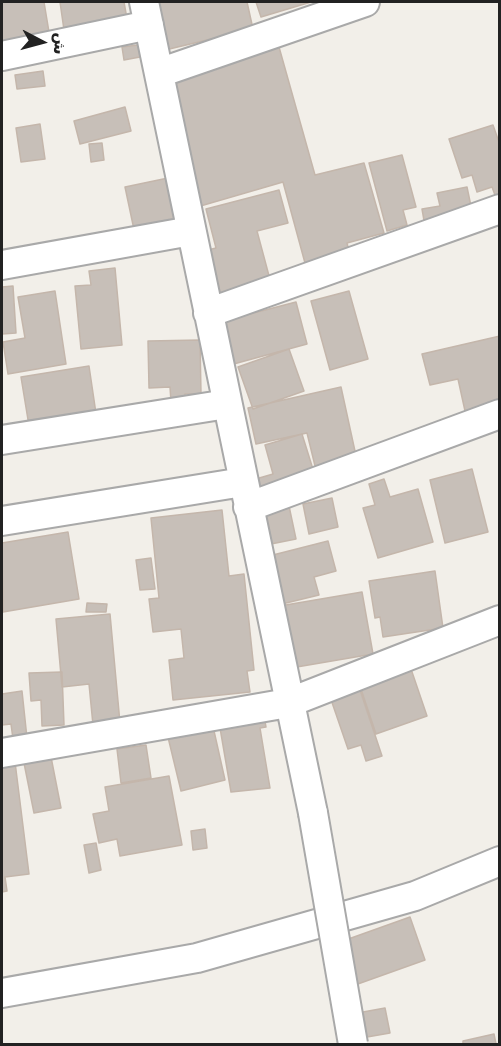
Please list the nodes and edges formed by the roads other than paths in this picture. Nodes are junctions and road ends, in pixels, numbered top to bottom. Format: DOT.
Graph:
graph roads {
  1 [pos="365,2"];
  2 [pos="147,13"];
  3 [pos="2,56"];
  4 [pos="159,73"];
  5 [pos="500,209"];
  6 [pos="191,231"];
  7 [pos="2,265"];
  8 [pos="208,313"];
  9 [pos="227,404"];
  10 [pos="500,414"];
  11 [pos="2,440"];
  12 [pos="245,494"];
  13 [pos="2,521"];
  14 [pos="500,620"];
  15 [pos="288,703"];
  16 [pos="2,753"];
  17 [pos="500,861"];
  18 [pos="2,993"];
  19 [pos="353,1044"];
  1 -- 4 [label="street"];
  2 -- 3 [label="street"];
  2 -- 4 [label="street"];
  4 -- 6 [label="street"];
  5 -- 8 [label="street"];
  6 -- 7 [label="street"];
  6 -- 8 [label="street"];
  8 -- 9 [label="street"];
  9 -- 11 [label="street"];
  9 -- 12 [label="street"];
  10 -- 12 [label="street"];
  12 -- 13 [label="street"];
  12 -- 15 [label="street"];
  14 -- 15 [label="street"];
  15 -- 16 [label="street"];
  15 -- 19 [label="street, bridge"];
  17 -- 18 [label="street"];
}
